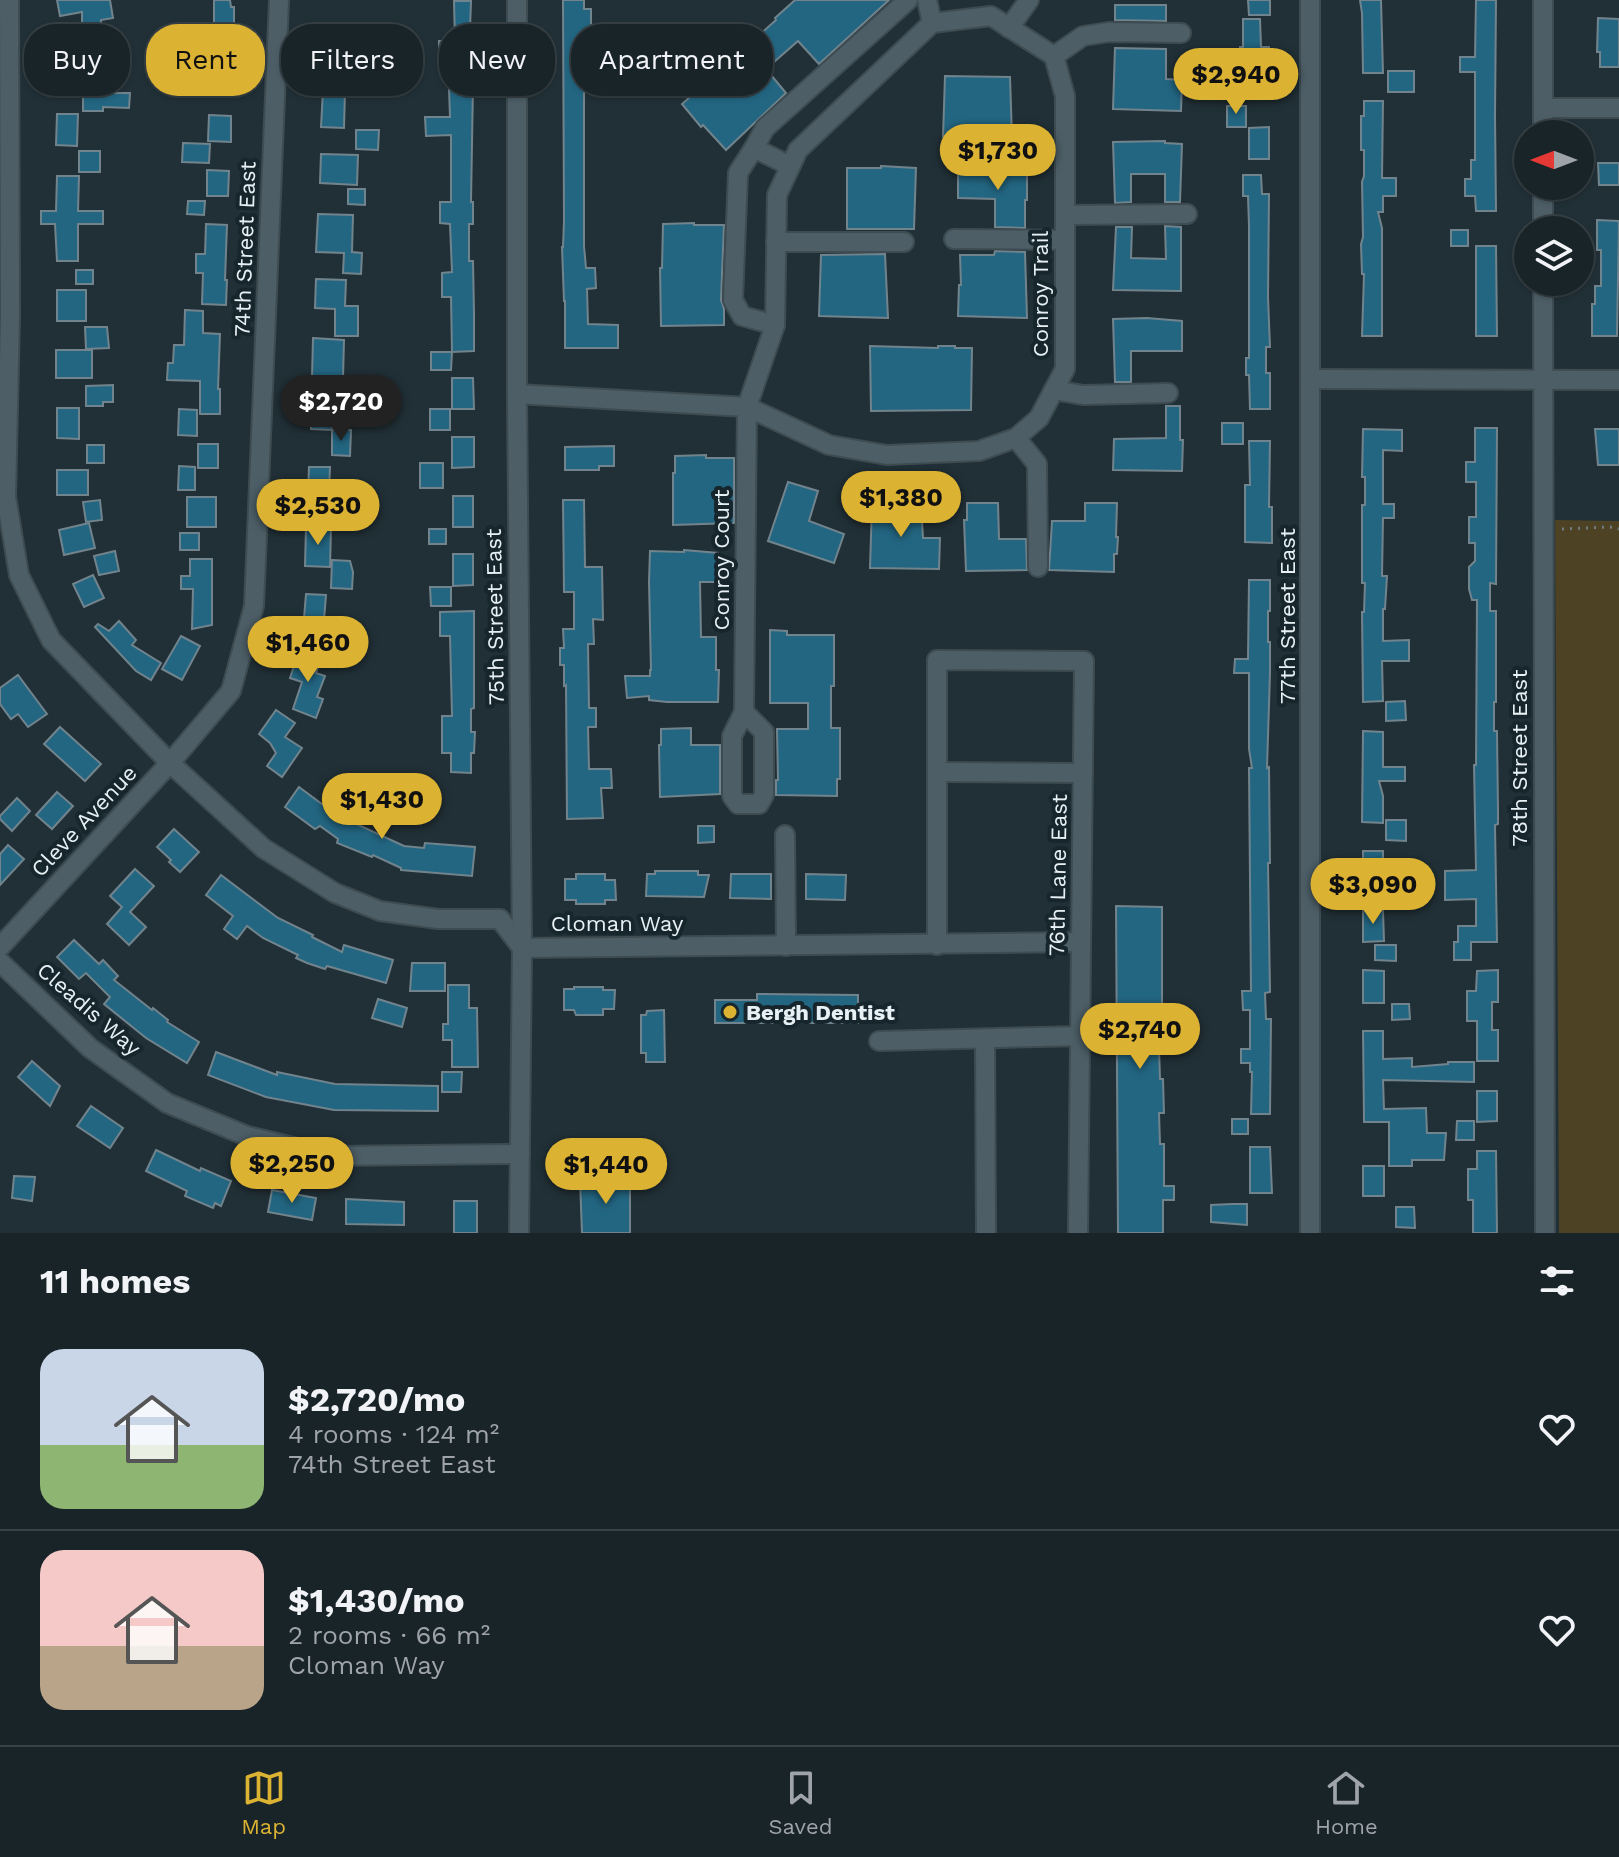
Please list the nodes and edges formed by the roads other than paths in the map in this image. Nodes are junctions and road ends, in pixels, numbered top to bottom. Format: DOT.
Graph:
graph roads {
  1 [pos="9,0"];
  2 [pos="279,0"];
  3 [pos="517,0"];
  4 [pos="908,0"];
  5 [pos="927,0"];
  6 [pos="1029,0"];
  7 [pos="1310,0"];
  8 [pos="1543,0"];
  9 [pos="932,23"];
  10 [pos="1009,28"];
  11 [pos="1181,33"];
  12 [pos="1054,56"];
  13 [pos="1543,108"];
  14 [pos="1619,108"];
  15 [pos="1543,120"];
  16 [pos="754,148"];
  17 [pos="790,166"];
  18 [pos="1187,214"];
  19 [pos="1065,215"];
  20 [pos="954,239"];
  21 [pos="1065,240"];
  22 [pos="776,242"];
  23 [pos="904,242"];
  24 [pos="1543,296"];
  25 [pos="775,325"];
  26 [pos="1311,379"];
  27 [pos="1542,380"];
  28 [pos="1619,380"];
  29 [pos="1054,390"];
  30 [pos="1168,393"];
  31 [pos="517,394"];
  32 [pos="747,407"];
  33 [pos="1016,438"];
  34 [pos="1038,567"];
  35 [pos="744,712"];
  36 [pos="170,763"];
  37 [pos="937,772"];
  38 [pos="1083,773"];
  39 [pos="785,835"];
  40 [pos="1081,942"];
  41 [pos="937,945"];
  42 [pos="786,946"];
  43 [pos="0,947"];
  44 [pos="522,948"];
  45 [pos="0,962"];
  46 [pos="1080,1036"];
  47 [pos="985,1039"];
  48 [pos="879,1041"];
  49 [pos="520,1154"];
  50 [pos="519,1233"];
  51 [pos="986,1233"];
  52 [pos="1078,1233"];
  53 [pos="1310,1233"];
  54 [pos="1545,1233"];
  1 -- 36 [label="street, Cloman Way"];
  2 -- 36 [label="street, 74th Street East"];
  3 -- 31 [label="street, 75th Street East"];
  4 -- 16 [label="street"];
  5 -- 9 [label="street"];
  6 -- 10 [label="street"];
  7 -- 26 [label="street, 77th Street East"];
  8 -- 13 [label="street"];
  9 -- 10 [label="street"];
  9 -- 17 [label="street"];
  10 -- 12 [label="street"];
  11 -- 12 [label="street"];
  12 -- 19 [label="street, Conroy Trail"];
  13 -- 14 [label="street"];
  13 -- 15 [label="street"];
  16 -- 17 [label="street"];
  16 -- 25 [label="street"];
  17 -- 22 [label="street"];
  18 -- 19 [label="street"];
  19 -- 21 [label="street, Conroy Trail"];
  20 -- 21 [label="street"];
  21 -- 29 [label="street, Conroy Trail"];
  22 -- 23 [label="street"];
  22 -- 25 [label="street"];
  24 -- 27 [label="street, 78th Street East"];
  25 -- 32 [label="street"];
  26 -- 27 [label="street"];
  26 -- 53 [label="street, 77th Street East"];
  27 -- 28 [label="street"];
  27 -- 54 [label="street, 78th Street East"];
  29 -- 30 [label="street"];
  29 -- 33 [label="street, Conroy Trail"];
  31 -- 32 [label="street, Conroy Trail"];
  31 -- 44 [label="street, 75th Street East"];
  32 -- 33 [label="street, Conroy Trail"];
  32 -- 35 [label="street, Conroy Court"];
  33 -- 34 [label="street"];
  36 -- 43 [label="street, Cleve Avenue"];
  36 -- 44 [label="street, Cloman Way"];
  37 -- 38 [label="street"];
  37 -- 38 [label="street, 76th Lane East"];
  37 -- 41 [label="street"];
  38 -- 40 [label="street, 76th Lane East"];
  39 -- 42 [label="street"];
  40 -- 41 [label="street, Cloman Way"];
  40 -- 46 [label="street, 76th Lane East"];
  41 -- 42 [label="street, Cloman Way"];
  42 -- 44 [label="street, Cloman Way"];
  44 -- 49 [label="street, 75th Street East"];
  45 -- 49 [label="street, Cleadis Way"];
  46 -- 47 [label="street"];
  46 -- 52 [label="street, 76th Lane East"];
  47 -- 48 [label="street"];
  47 -- 51 [label="street"];
  49 -- 50 [label="street, 75th Street East"];
}
